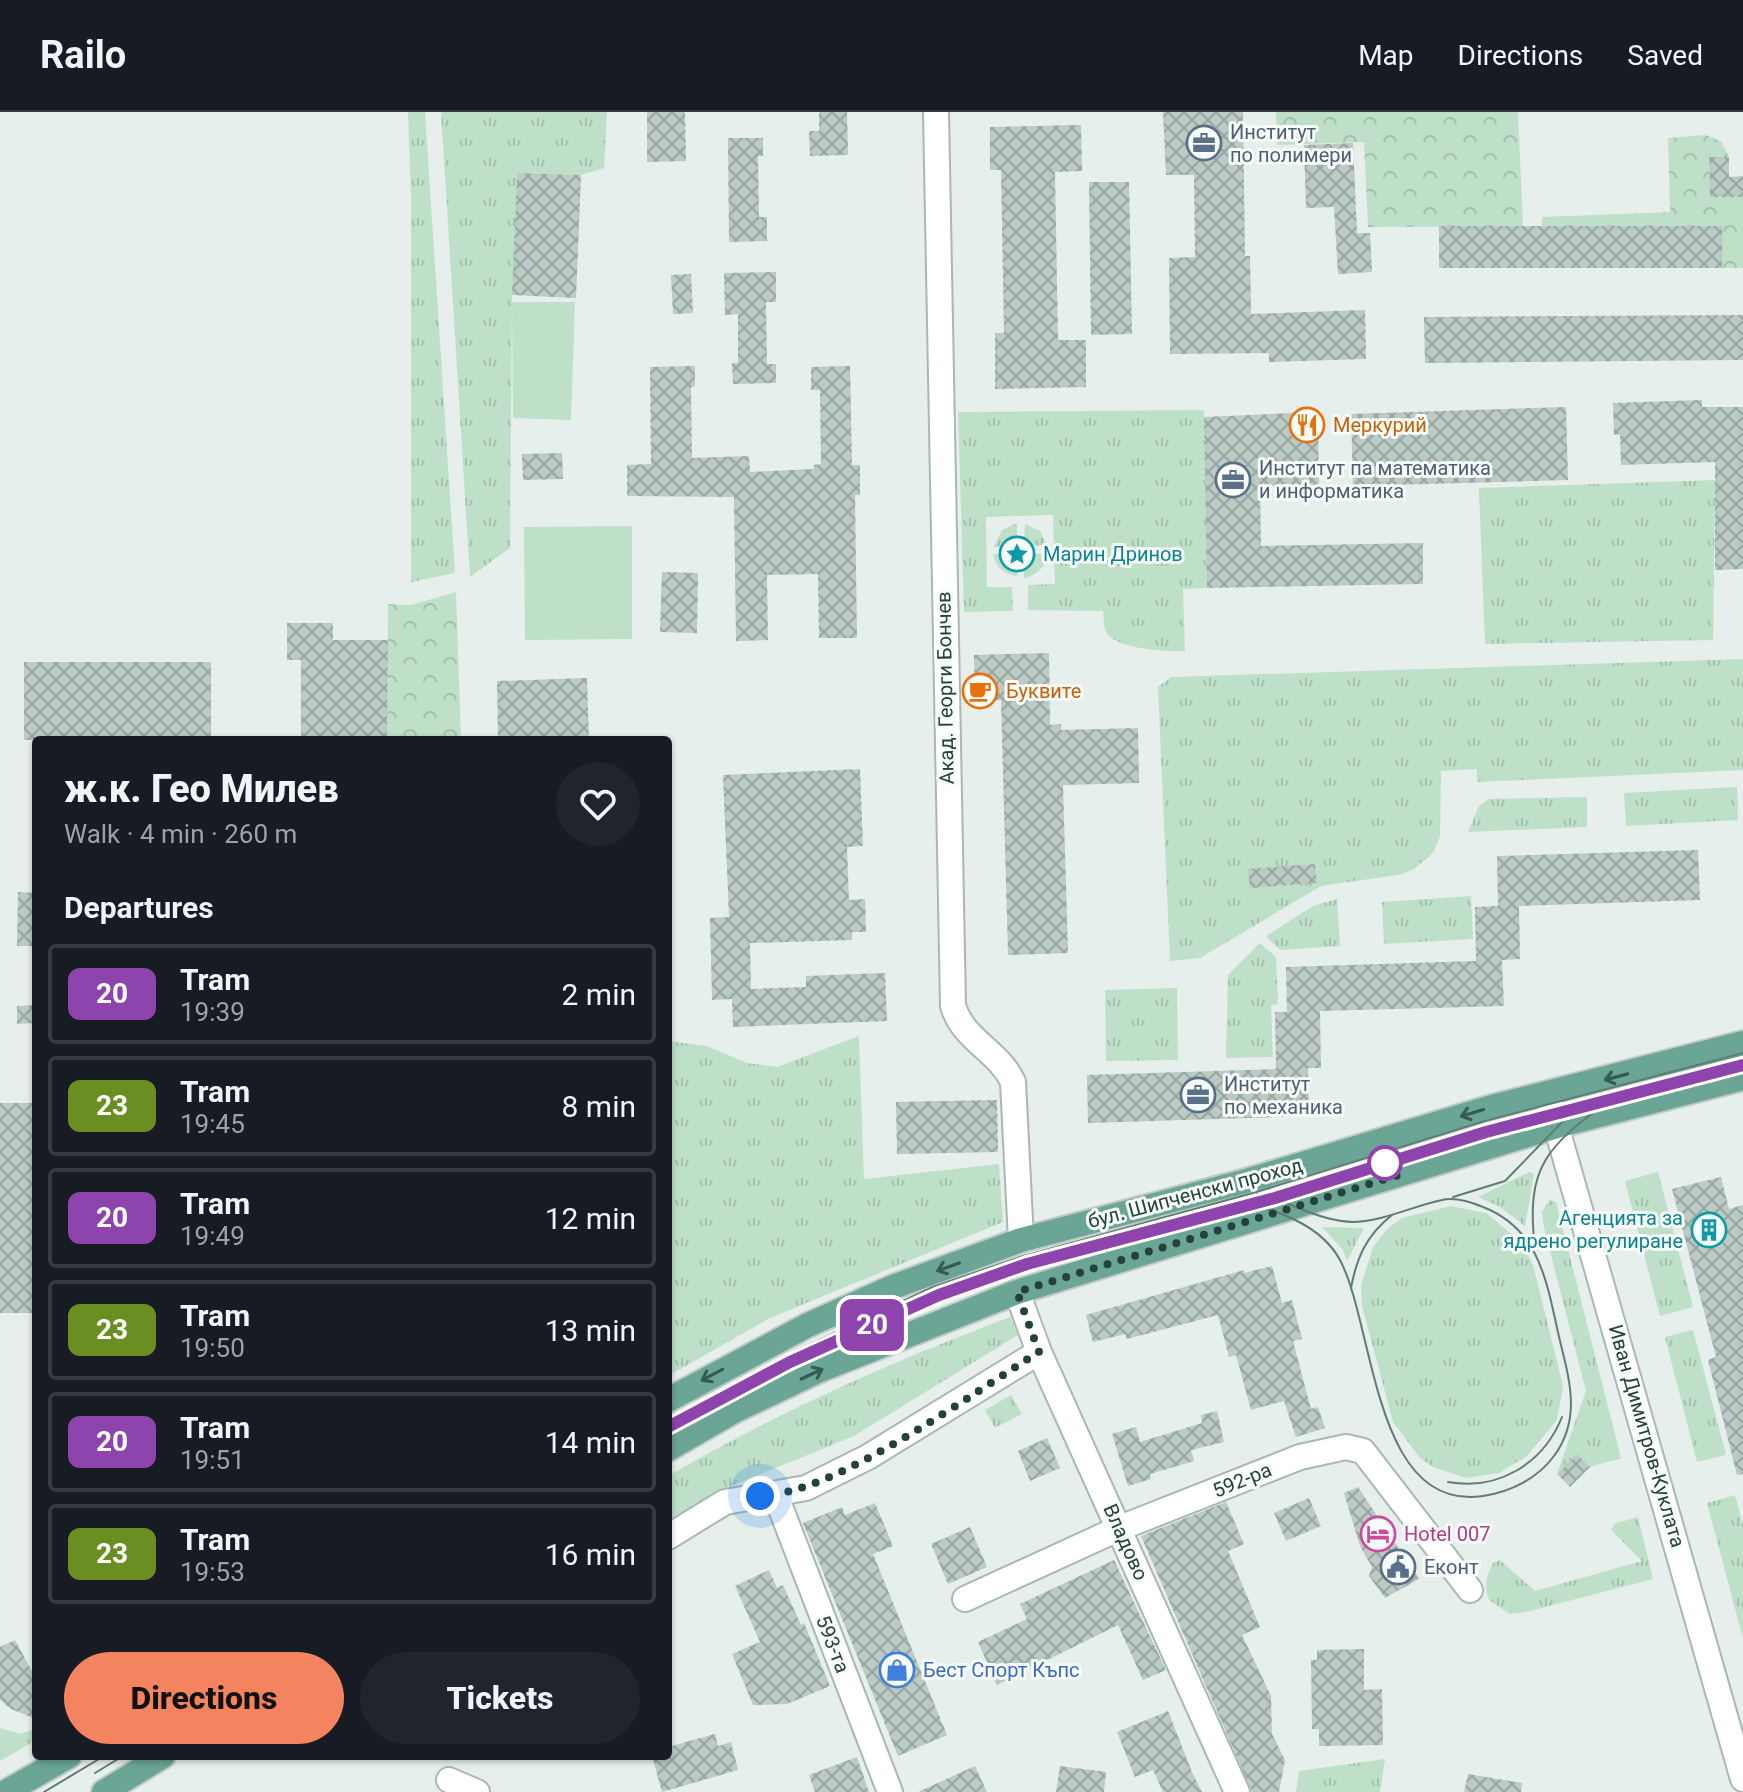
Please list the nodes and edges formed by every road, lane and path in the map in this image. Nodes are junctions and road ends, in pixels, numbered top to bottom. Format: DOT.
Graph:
graph roads {
  1 [pos="936,112"];
  2 [pos="1743,1043"];
  3 [pos="1743,1078"];
  4 [pos="1547,1094"];
  5 [pos="1557,1126"];
  6 [pos="1021,1240"];
  7 [pos="1017,1292"];
  8 [pos="1039,1352"];
  9 [pos="672,1398"];
  10 [pos="672,1447"];
  11 [pos="776,1496"];
  12 [pos="1120,1528"];
  13 [pos="672,1535"];
  14 [pos="1470,1590"];
  15 [pos="965,1599"];
  16 [pos="62,1760"];
  17 [pos="156,1760"];
  18 [pos="1743,1779"];
  19 [pos="449,1780"];
  20 [pos="7,1790"];
  21 [pos="104,1792"];
  22 [pos="477,1792"];
  23 [pos="890,1792"];
  24 [pos="1237,1792"];
  1 -- 6 [label="street, Акад. Георги Бончев"];
  2 -- 4 [label="main road, бул. Шипченски проход, one-way"];
  3 -- 5 [label="main road, бул. Шипченски проход"];
  4 -- 5 [label="street, Иван Димитров-Куклата"];
  4 -- 6 [label="main road, бул. Шипченски проход, one-way"];
  5 -- 7 [label="main road, бул. Шипченски проход"];
  5 -- 18 [label="street, Иван Димитров-Куклата"];
  6 -- 9 [label="main road, бул. Шипченски проход, one-way"];
  7 -- 8 [label="street, Владово"];
  10 -- 7 [label="main road, бул. Шипченски проход, one-way"];
  8 -- 11 [label="street"];
  8 -- 12 [label="street, Владово"];
  11 -- 13 [label="street"];
  11 -- 23 [label="street, 593-та"];
  12 -- 14 [label="street, 592-ра"];
  12 -- 15 [label="street, 592-ра"];
  12 -- 24 [label="street, Владово"];
  16 -- 20 [label="main road"];
  17 -- 21 [label="main road"];
  19 -- 22 [label="street"];
}
